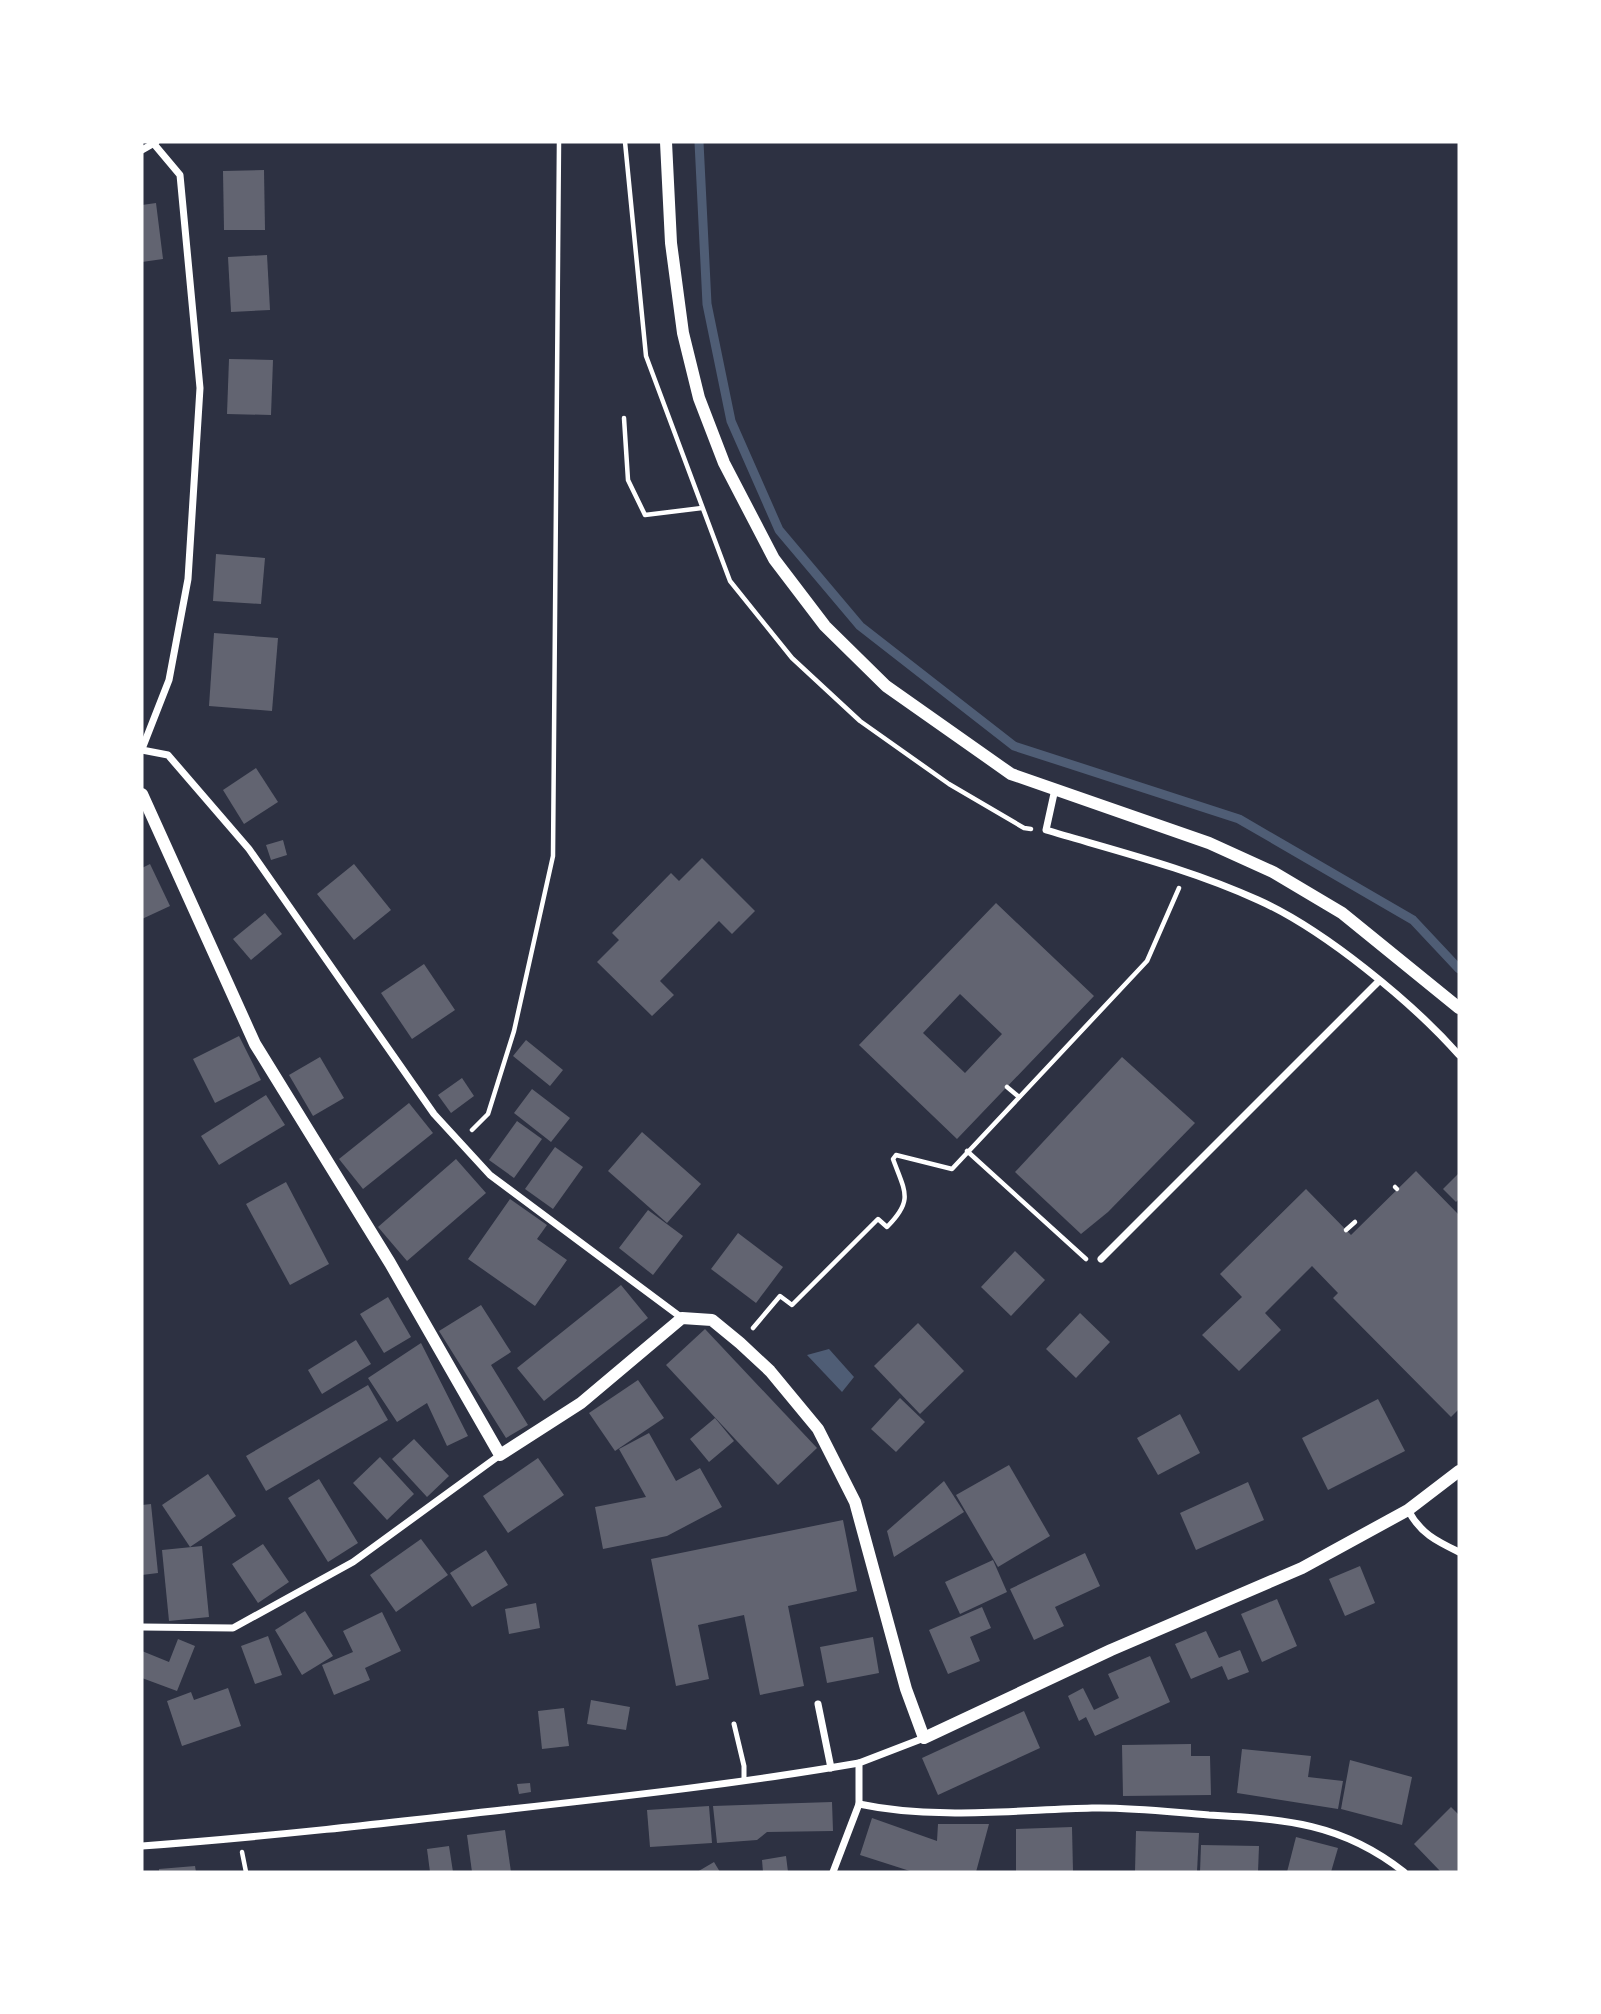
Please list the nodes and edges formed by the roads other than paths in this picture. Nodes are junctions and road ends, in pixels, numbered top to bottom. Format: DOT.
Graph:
graph roads {
  1 [pos="666,142"];
  2 [pos="155,143"];
  3 [pos="142,150"];
  4 [pos="142,749"];
  5 [pos="1055,789"];
  6 [pos="142,793"];
  7 [pos="1379,981"];
  8 [pos="1459,1008"];
  9 [pos="1459,1055"];
  10 [pos="1101,1259"];
  11 [pos="682,1318"];
  12 [pos="500,1455"];
  13 [pos="1459,1471"];
  14 [pos="1408,1510"];
  15 [pos="1459,1552"];
  16 [pos="142,1627"];
  17 [pos="818,1704"];
  18 [pos="734,1724"];
  19 [pos="924,1738"];
  20 [pos="859,1763"];
  21 [pos="831,1768"];
  22 [pos="744,1781"];
  23 [pos="859,1804"];
  24 [pos="142,1846"];
  25 [pos="833,1872"];
  26 [pos="1404,1872"];
  1 -- 5 [label="street"];
  2 -- 3 [label="street"];
  2 -- 4 [label="street"];
  4 -- 11 [label="street"];
  5 -- 7 [label="street"];
  5 -- 8 [label="street"];
  6 -- 12 [label="street"];
  7 -- 9 [label="street"];
  7 -- 10 [label="street"];
  11 -- 12 [label="street"];
  11 -- 19 [label="street"];
  12 -- 16 [label="street"];
  13 -- 14 [label="street"];
  14 -- 15 [label="street"];
  14 -- 19 [label="street"];
  17 -- 21 [label="street"];
  18 -- 22 [label="lane"];
  19 -- 20 [label="street"];
  20 -- 21 [label="street"];
  20 -- 23 [label="street"];
  21 -- 22 [label="street"];
  22 -- 24 [label="street"];
  23 -- 25 [label="street"];
  23 -- 26 [label="street"];
}
